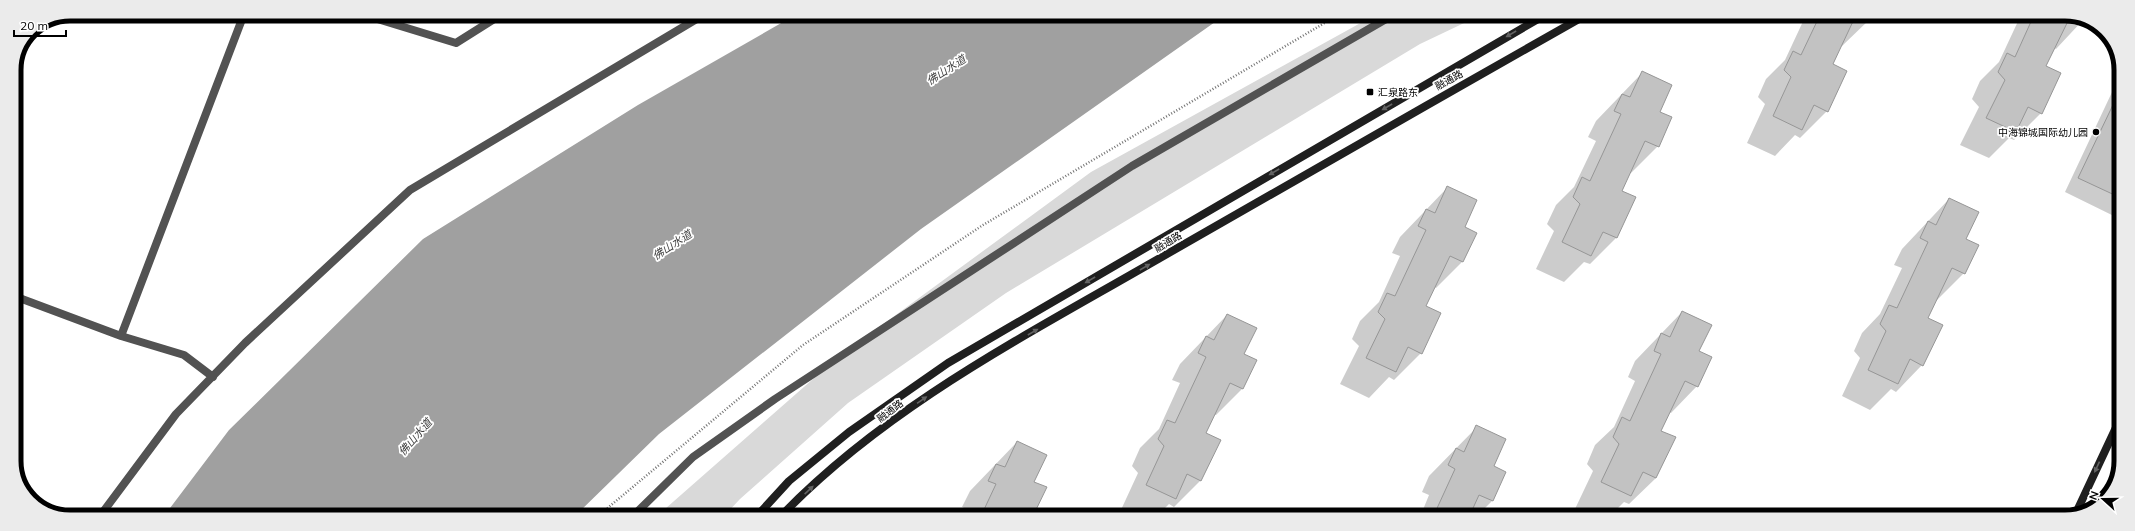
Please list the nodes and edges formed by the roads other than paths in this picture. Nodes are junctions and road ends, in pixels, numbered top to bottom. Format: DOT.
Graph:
graph roads {
  1 [pos="241,21"];
  2 [pos="384,21"];
  3 [pos="491,21"];
  4 [pos="693,21"];
  5 [pos="1383,21"];
  6 [pos="1535,21"];
  7 [pos="1575,21"];
  8 [pos="21,299"];
  9 [pos="121,336"];
  10 [pos="213,376"];
  11 [pos="2114,432"];
  12 [pos="2079,508"];
  13 [pos="104,510"];
  14 [pos="639,510"];
  15 [pos="762,510"];
  16 [pos="787,510"];
  1 -- 9 [label="street"];
  2 -- 3 [label="street"];
  4 -- 10 [label="street"];
  5 -- 14 [label="street"];
  6 -- 15 [label="main road, 融通路, one-way"];
  16 -- 7 [label="main road, 融通路, one-way"];
  8 -- 9 [label="street"];
  9 -- 10 [label="street"];
  10 -- 13 [label="street"];
  11 -- 12 [label="main road, one-way"];
}
